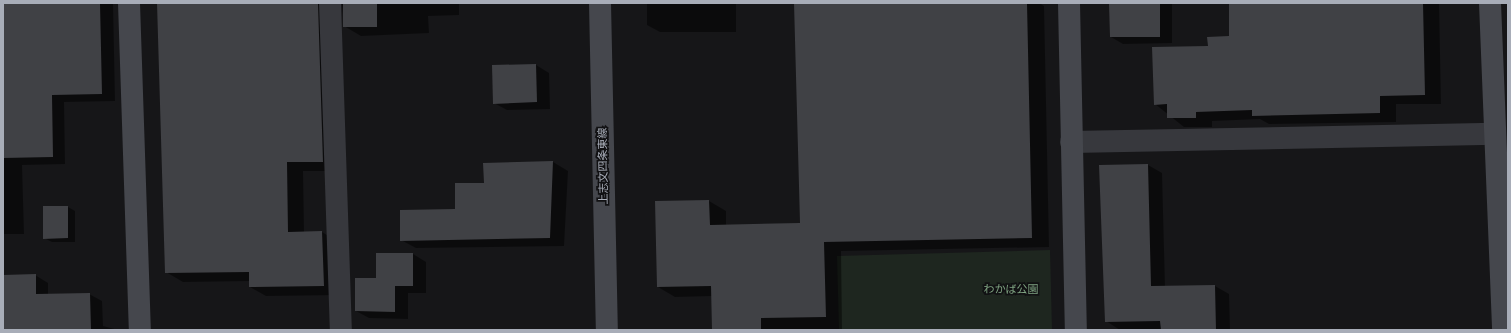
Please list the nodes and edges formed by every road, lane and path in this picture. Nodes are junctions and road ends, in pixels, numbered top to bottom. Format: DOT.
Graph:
graph roads {
  1 [pos="129,3"];
  2 [pos="330,3"];
  3 [pos="600,3"];
  4 [pos="1069,3"];
  5 [pos="1490,3"];
  6 [pos="1496,134"];
  7 [pos="1071,142"];
  8 [pos="140,330"];
  9 [pos="341,330"];
  10 [pos="607,330"];
  11 [pos="1076,330"];
  12 [pos="1503,330"];
  1 -- 8 [label="street"];
  2 -- 9 [label="street"];
  3 -- 10 [label="street, 上志文四条東線"];
  4 -- 7 [label="street"];
  5 -- 6 [label="street"];
  6 -- 7 [label="street"];
  6 -- 12 [label="street"];
  7 -- 11 [label="street"];
}
